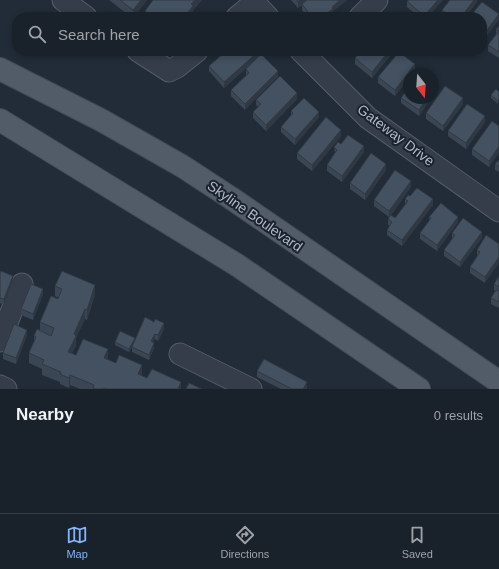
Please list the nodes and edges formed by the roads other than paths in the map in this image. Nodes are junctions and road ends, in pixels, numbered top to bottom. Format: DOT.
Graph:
graph roads {
  1 [pos="63,0"];
  2 [pos="377,0"];
  3 [pos="258,7"];
  4 [pos="79,12"];
  5 [pos="248,12"];
  6 [pos="365,12"];
  7 [pos="146,56"];
  8 [pos="191,56"];
  9 [pos="314,56"];
  10 [pos="0,69"];
  11 [pos="0,120"];
  12 [pos="499,211"];
  13 [pos="22,284"];
  14 [pos="0,341"];
  15 [pos="180,354"];
  16 [pos="499,382"];
  17 [pos="222,383"];
  18 [pos="0,386"];
  19 [pos="6,389"];
  20 [pos="250,389"];
  21 [pos="419,389"];
  1 -- 4 [label="street"];
  2 -- 6 [label="street"];
  3 -- 5 [label="street"];
  7 -- 8 [label="street"];
  9 -- 12 [label="street, Gateway Drive"];
  10 -- 16 [label="main road, Skyline Boulevard"];
  11 -- 21 [label="main road"];
  13 -- 14 [label="street"];
  15 -- 17 [label="street"];
  17 -- 20 [label="street"];
  18 -- 19 [label="street"];
}
